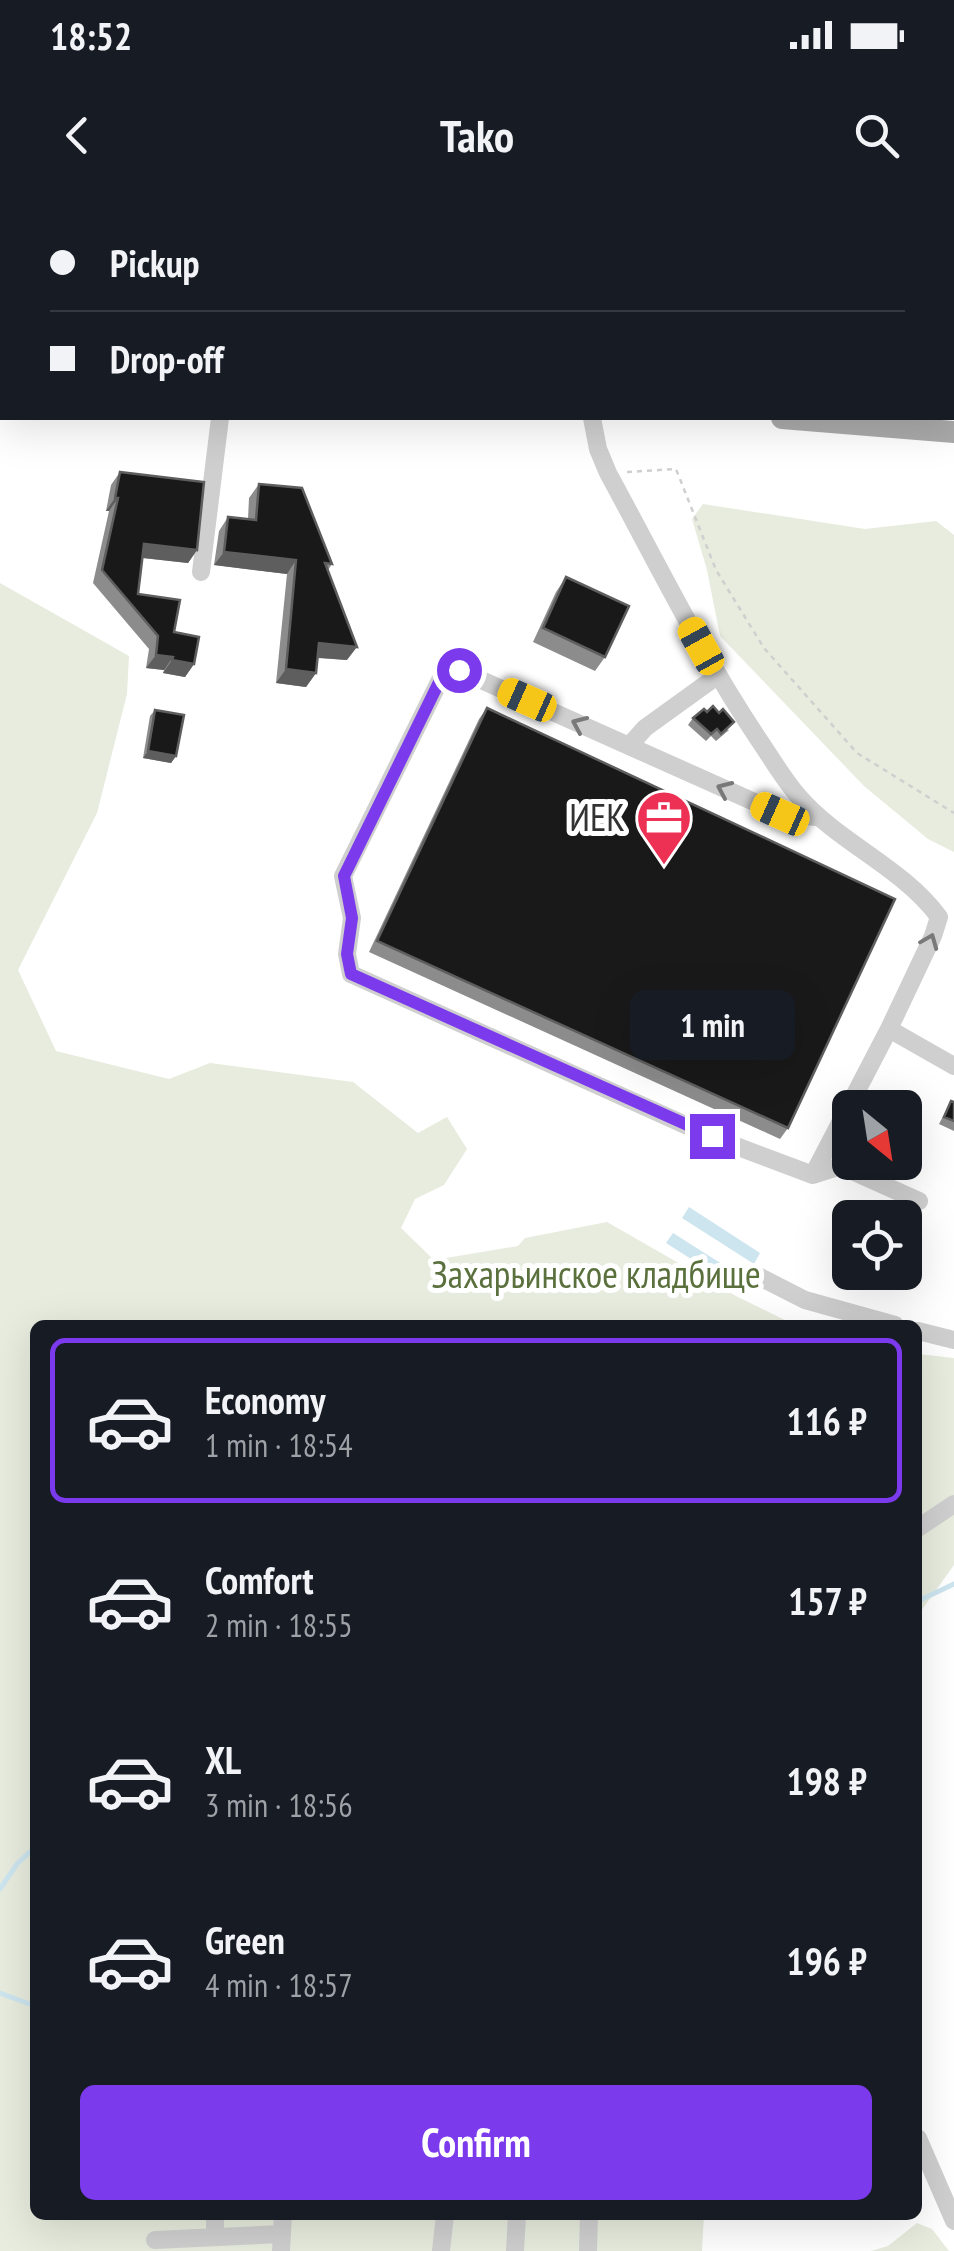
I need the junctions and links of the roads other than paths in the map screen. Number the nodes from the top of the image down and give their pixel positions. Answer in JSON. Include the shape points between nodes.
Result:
{"nodes":[{"id":1,"x":220,"y":420,"type":"edge"},
{"id":2,"x":592,"y":420,"type":"edge"},
{"id":3,"x":807,"y":420,"type":"edge"},
{"id":4,"x":954,"y":432,"type":"edge"},
{"id":5,"x":201,"y":572,"type":"dead end"},
{"id":6,"x":717,"y":676,"type":"junction"},
{"id":7,"x":629,"y":746,"type":"junction"},
{"id":8,"x":816,"y":816,"type":"junction"},
{"id":9,"x":888,"y":1029,"type":"junction"},
{"id":10,"x":954,"y":1066,"type":"edge"},
{"id":11,"x":813,"y":1175,"type":"junction"},
{"id":12,"x":916,"y":1200,"type":"edge"},
{"id":13,"x":758,"y":1276,"type":"dead end"},
{"id":14,"x":877,"y":1320,"type":"edge"},
{"id":15,"x":922,"y":1332,"type":"edge"},
{"id":16,"x":954,"y":1340,"type":"edge"},
{"id":17,"x":954,"y":1504,"type":"edge"},
{"id":18,"x":922,"y":1525,"type":"edge"},
{"id":19,"x":922,"y":2147,"type":"edge"},
{"id":20,"x":215,"y":2220,"type":"edge"},
{"id":21,"x":445,"y":2220,"type":"edge"},
{"id":22,"x":516,"y":2220,"type":"edge"},
{"id":23,"x":588,"y":2220,"type":"edge"},
{"id":24,"x":954,"y":2220,"type":"edge"},
{"id":25,"x":282,"y":2233,"type":"edge"},
{"id":26,"x":216,"y":2237,"type":"junction"},
{"id":27,"x":155,"y":2240,"type":"dead end"},
{"id":28,"x":442,"y":2251,"type":"edge"},
{"id":29,"x":515,"y":2251,"type":"edge"},
{"id":30,"x":588,"y":2251,"type":"edge"}],
"edges":[{"from":1,"to":5,"type":"street"},
{"from":2,"to":6,"type":"street","via":[[608,473]]},
{"from":3,"to":4,"type":"main road"},
{"from":6,"to":7,"type":"street"},
{"from":6,"to":8,"type":"street"},
{"from":8,"to":7,"type":"street","one_way":true,"via":[[780,814]]},
{"from":7,"to":11,"type":"street","one_way":true,"via":[[446,668],[344,876],[351,974]]},
{"from":9,"to":8,"type":"street","one_way":true,"via":[[939,917]]},
{"from":9,"to":10,"type":"street"},
{"from":9,"to":11,"type":"street"},
{"from":11,"to":12,"type":"street","via":[[841,1166]]},
{"from":13,"to":14,"type":"street","via":[[805,1300]]},
{"from":15,"to":16,"type":"street"},
{"from":17,"to":18,"type":"street"},
{"from":19,"to":24,"type":"street"},
{"from":20,"to":26,"type":"street"},
{"from":21,"to":28,"type":"street"},
{"from":22,"to":29,"type":"street"},
{"from":23,"to":30,"type":"street"},
{"from":25,"to":26,"type":"street"},
{"from":26,"to":27,"type":"street"}]}
